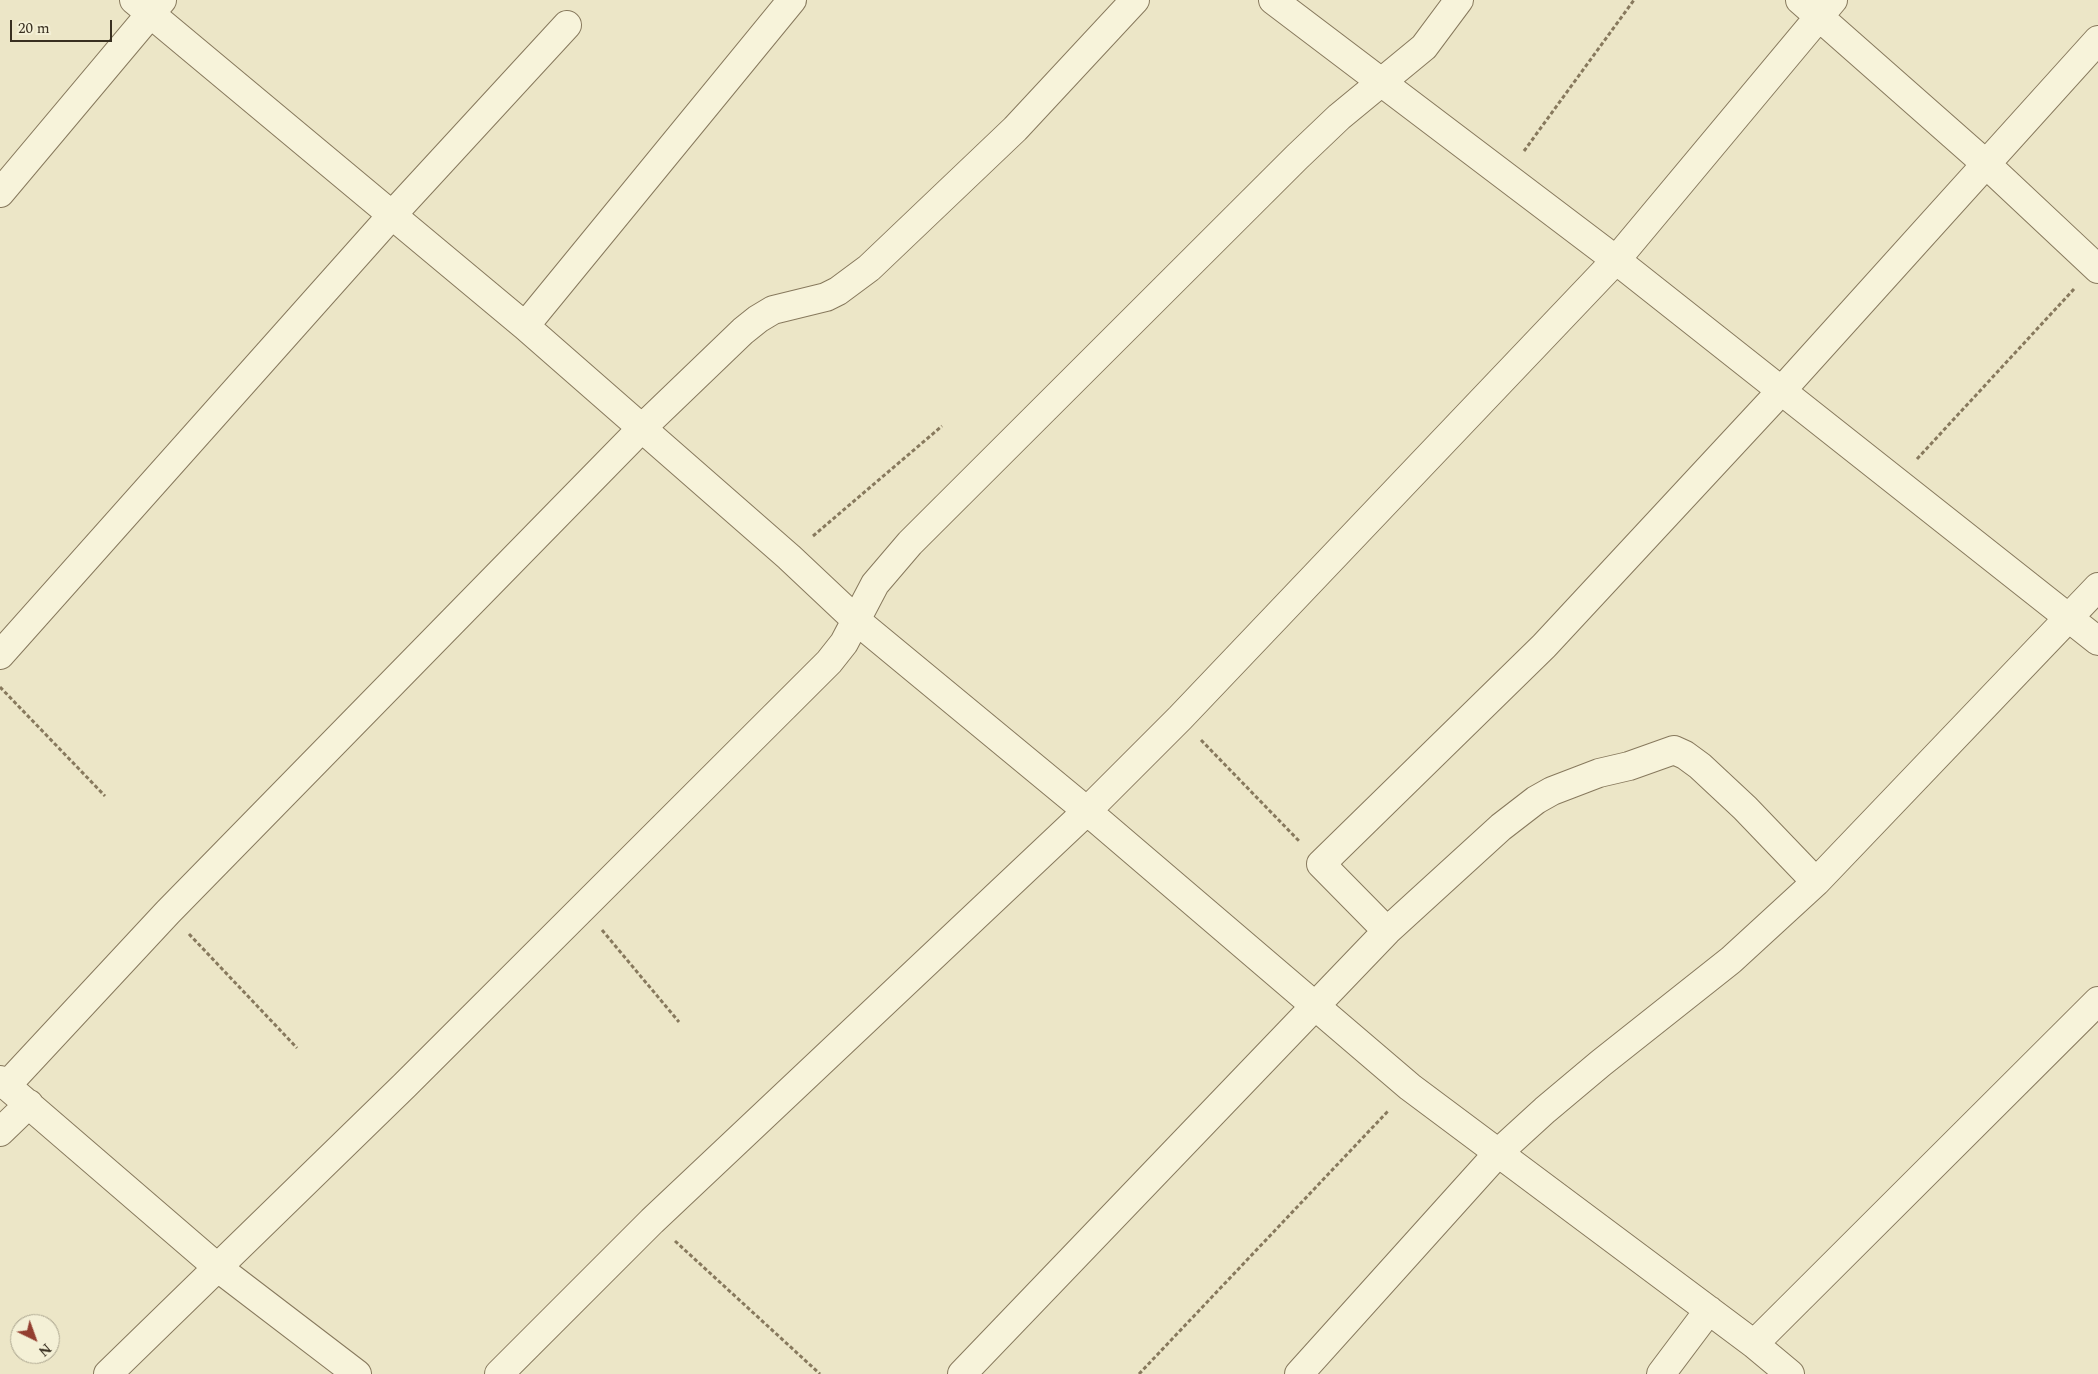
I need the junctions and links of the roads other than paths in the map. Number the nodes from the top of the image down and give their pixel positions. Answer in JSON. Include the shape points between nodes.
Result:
{"nodes":[{"id":1,"x":792,"y":0,"type":"edge"},
{"id":2,"x":1135,"y":0,"type":"edge"},
{"id":3,"x":1272,"y":0,"type":"edge"},
{"id":4,"x":1458,"y":0,"type":"edge"},
{"id":5,"x":149,"y":4,"type":"edge"},
{"id":6,"x":1817,"y":5,"type":"edge"},
{"id":7,"x":567,"y":25,"type":"dead end"},
{"id":8,"x":2098,"y":40,"type":"edge"},
{"id":9,"x":1382,"y":83,"type":"junction"},
{"id":10,"x":1986,"y":164,"type":"junction"},
{"id":11,"x":0,"y":193,"type":"edge"},
{"id":12,"x":392,"y":215,"type":"junction"},
{"id":13,"x":1616,"y":260,"type":"junction"},
{"id":14,"x":2097,"y":268,"type":"edge"},
{"id":15,"x":525,"y":326,"type":"junction"},
{"id":16,"x":1782,"y":390,"type":"junction"},
{"id":17,"x":642,"y":428,"type":"junction"},
{"id":18,"x":2098,"y":587,"type":"edge"},
{"id":19,"x":2068,"y":618,"type":"junction"},
{"id":20,"x":857,"y":621,"type":"junction"},
{"id":21,"x":2098,"y":641,"type":"edge"},
{"id":22,"x":0,"y":655,"type":"edge"},
{"id":23,"x":1087,"y":811,"type":"junction"},
{"id":24,"x":1816,"y":882,"type":"junction"},
{"id":25,"x":1387,"y":931,"type":"junction"},
{"id":26,"x":2098,"y":1001,"type":"edge"},
{"id":27,"x":1315,"y":1006,"type":"junction"},
{"id":28,"x":3,"y":1083,"type":"edge"},
{"id":29,"x":29,"y":1104,"type":"junction"},
{"id":30,"x":0,"y":1132,"type":"edge"},
{"id":31,"x":1499,"y":1152,"type":"junction"},
{"id":32,"x":217,"y":1267,"type":"junction"},
{"id":33,"x":1710,"y":1310,"type":"junction"},
{"id":34,"x":1754,"y":1344,"type":"junction"},
{"id":35,"x":108,"y":1374,"type":"edge"},
{"id":36,"x":357,"y":1374,"type":"edge"},
{"id":37,"x":499,"y":1374,"type":"edge"},
{"id":38,"x":962,"y":1374,"type":"edge"},
{"id":39,"x":1299,"y":1374,"type":"edge"},
{"id":40,"x":1661,"y":1374,"type":"edge"},
{"id":41,"x":1790,"y":1374,"type":"edge"}],
"edges":[{"from":1,"to":15,"type":"street"},
{"from":2,"to":17,"type":"street","via":[[1015,129],[869,268],[838,291],[773,310],[758,319]]},
{"from":3,"to":9,"type":"street"},
{"from":4,"to":9,"type":"street","via":[[1424,47]]},
{"from":5,"to":11,"type":"street"},
{"from":5,"to":12,"type":"street"},
{"from":6,"to":10,"type":"street"},
{"from":6,"to":13,"type":"street"},
{"from":7,"to":12,"type":"street"},
{"from":8,"to":10,"type":"street"},
{"from":9,"to":13,"type":"street"},
{"from":9,"to":20,"type":"street","via":[[1297,156],[910,543],[875,584]]},
{"from":10,"to":14,"type":"street"},
{"from":10,"to":16,"type":"street"},
{"from":12,"to":15,"type":"street"},
{"from":12,"to":22,"type":"street"},
{"from":13,"to":16,"type":"street"},
{"from":13,"to":23,"type":"street","via":[[1180,718]]},
{"from":15,"to":17,"type":"street"},
{"from":16,"to":19,"type":"street"},
{"from":16,"to":25,"type":"street","via":[[1544,646],[1321,864]]},
{"from":17,"to":20,"type":"street"},
{"from":17,"to":28,"type":"street"},
{"from":18,"to":19,"type":"street"},
{"from":19,"to":21,"type":"street"},
{"from":19,"to":24,"type":"street"},
{"from":20,"to":23,"type":"street"},
{"from":20,"to":32,"type":"street","via":[[829,662],[404,1086]]},
{"from":23,"to":27,"type":"street"},
{"from":23,"to":37,"type":"street","via":[[652,1221]]},
{"from":24,"to":25,"type":"street","via":[[1700,766],[1674,750],[1599,773],[1536,800],[1500,827]]},
{"from":24,"to":31,"type":"street","via":[[1731,960],[1601,1063]]},
{"from":25,"to":27,"type":"street"},
{"from":26,"to":34,"type":"street"},
{"from":27,"to":31,"type":"street","via":[[1410,1087]]},
{"from":27,"to":38,"type":"street"},
{"from":28,"to":29,"type":"street"},
{"from":29,"to":30,"type":"street"},
{"from":29,"to":32,"type":"street"},
{"from":31,"to":33,"type":"street"},
{"from":31,"to":39,"type":"street"},
{"from":32,"to":35,"type":"street"},
{"from":32,"to":36,"type":"street"},
{"from":33,"to":34,"type":"street"},
{"from":33,"to":40,"type":"street"},
{"from":34,"to":41,"type":"street"}]}
